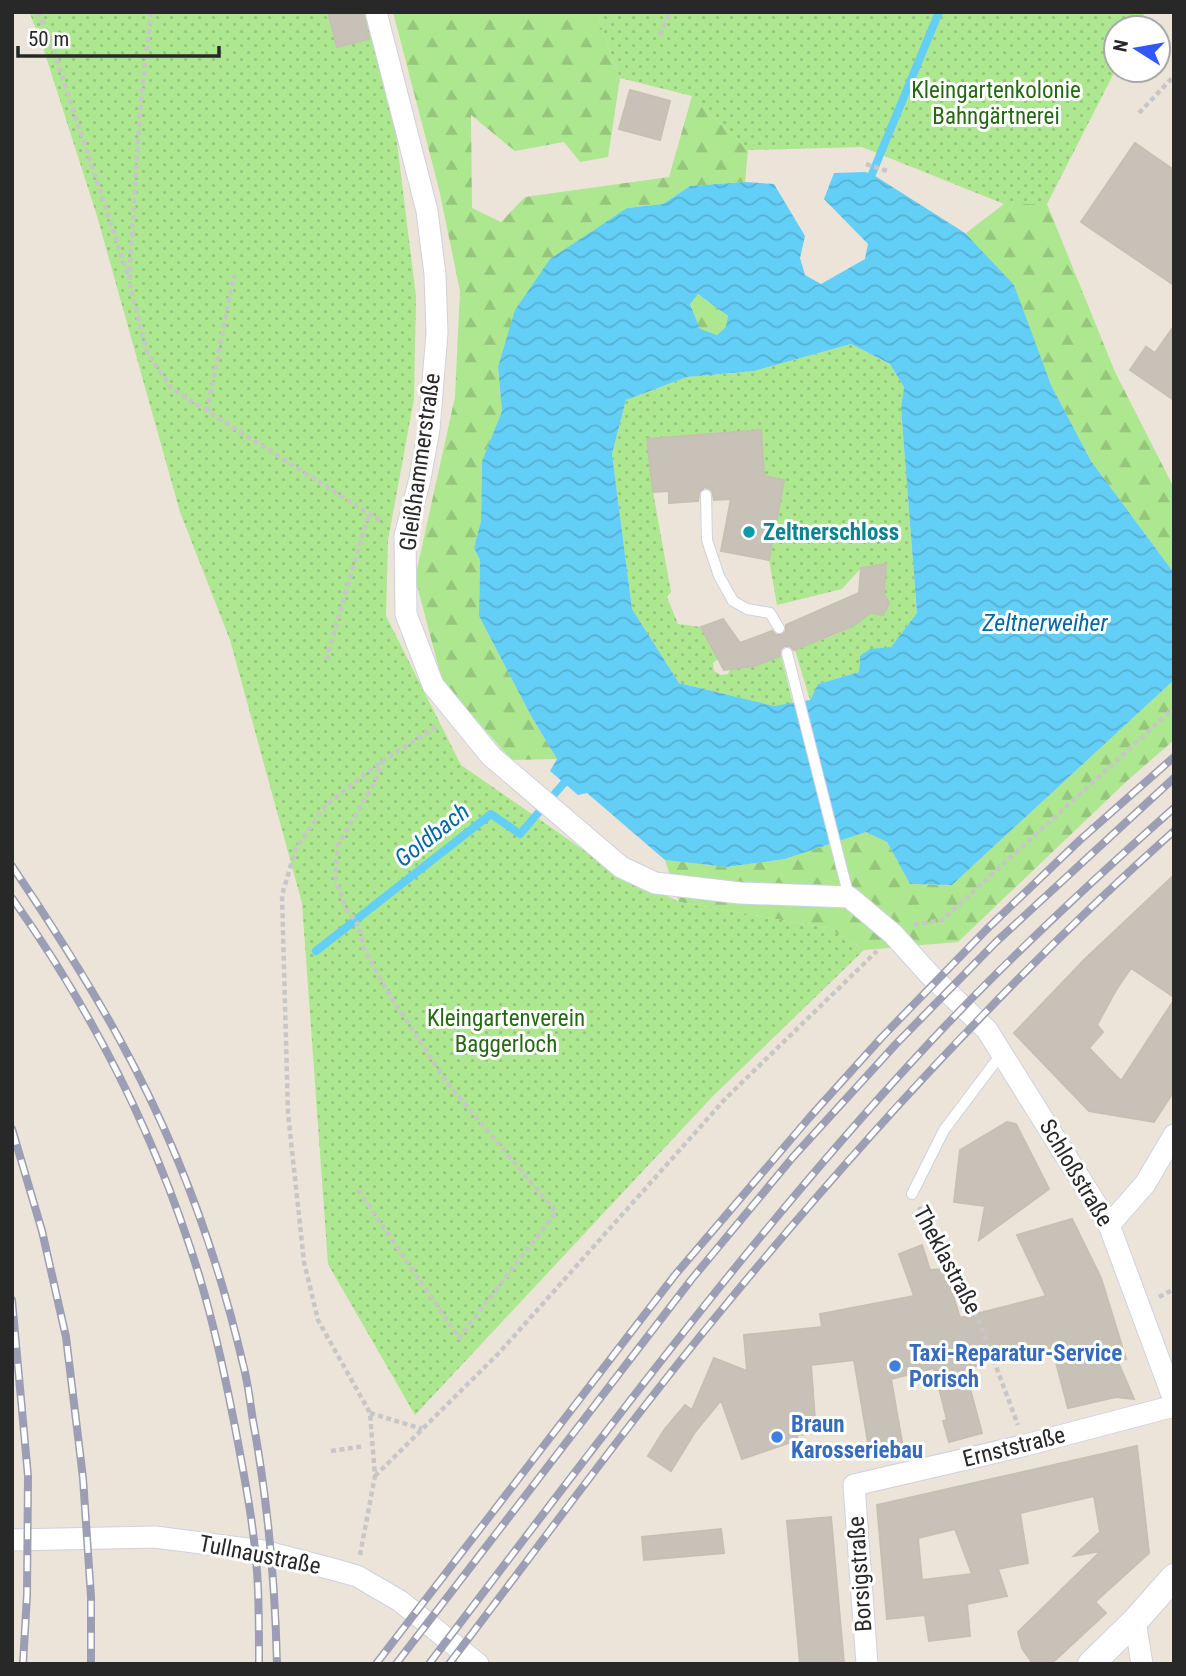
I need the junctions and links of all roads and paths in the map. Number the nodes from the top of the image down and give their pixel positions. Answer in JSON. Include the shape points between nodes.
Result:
{"nodes":[{"id":1,"x":38,"y":12,"type":"edge"},
{"id":2,"x":151,"y":12,"type":"edge"},
{"id":3,"x":376,"y":12,"type":"edge"},
{"id":4,"x":670,"y":12,"type":"edge"},
{"id":5,"x":660,"y":35,"type":"dead end"},
{"id":6,"x":1174,"y":76,"type":"edge"},
{"id":7,"x":1139,"y":113,"type":"dead end"},
{"id":8,"x":866,"y":164,"type":"dead end"},
{"id":9,"x":887,"y":171,"type":"dead end"},
{"id":10,"x":234,"y":275,"type":"dead end"},
{"id":11,"x":129,"y":281,"type":"junction"},
{"id":12,"x":207,"y":411,"type":"junction"},
{"id":13,"x":706,"y":495,"type":"dead end"},
{"id":14,"x":369,"y":513,"type":"junction"},
{"id":15,"x":405,"y":536,"type":"junction"},
{"id":16,"x":779,"y":628,"type":"dead end"},
{"id":17,"x":787,"y":653,"type":"dead end"},
{"id":18,"x":326,"y":660,"type":"dead end"},
{"id":19,"x":1174,"y":708,"type":"edge"},
{"id":20,"x":453,"y":711,"type":"junction"},
{"id":21,"x":382,"y":761,"type":"junction"},
{"id":22,"x":849,"y":897,"type":"junction"},
{"id":23,"x":893,"y":934,"type":"junction"},
{"id":24,"x":1002,"y":1053,"type":"junction"},
{"id":25,"x":1174,"y":1135,"type":"edge"},
{"id":26,"x":358,"y":1191,"type":"dead end"},
{"id":27,"x":912,"y":1194,"type":"joint"},
{"id":28,"x":1109,"y":1225,"type":"junction"},
{"id":29,"x":1174,"y":1400,"type":"edge"},
{"id":30,"x":1174,"y":1406,"type":"edge"},
{"id":31,"x":370,"y":1413,"type":"junction"},
{"id":32,"x":422,"y":1429,"type":"junction"},
{"id":33,"x":364,"y":1446,"type":"dead end"},
{"id":34,"x":1021,"y":1446,"type":"junction"},
{"id":35,"x":331,"y":1451,"type":"dead end"},
{"id":36,"x":375,"y":1476,"type":"junction"},
{"id":37,"x":854,"y":1485,"type":"joint"},
{"id":38,"x":12,"y":1540,"type":"edge"},
{"id":39,"x":357,"y":1576,"type":"junction"},
{"id":40,"x":1174,"y":1577,"type":"edge"},
{"id":41,"x":1135,"y":1621,"type":"junction"},
{"id":42,"x":478,"y":1664,"type":"edge"},
{"id":43,"x":867,"y":1664,"type":"edge"},
{"id":44,"x":1091,"y":1664,"type":"edge"},
{"id":45,"x":1142,"y":1664,"type":"edge"}],
"edges":[{"from":1,"to":11,"type":"path"},
{"from":2,"to":11,"type":"path"},
{"from":3,"to":15,"type":"street","name":"Gleißhammerstraße","via":[[427,211],[435,274],[437,333],[429,429]]},
{"from":4,"to":5,"type":"path"},
{"from":6,"to":7,"type":"path"},
{"from":8,"to":9,"type":"path"},
{"from":10,"to":12,"type":"path"},
{"from":11,"to":12,"type":"path","via":[[146,352],[171,388]]},
{"from":12,"to":14,"type":"path"},
{"from":13,"to":16,"type":"lane","via":[[707,540],[719,576],[733,601],[770,613]]},
{"from":14,"to":15,"type":"path"},
{"from":14,"to":18,"type":"path"},
{"from":15,"to":20,"type":"street","name":"Gleißhammerstraße","via":[[406,614],[433,685]]},
{"from":17,"to":22,"type":"lane"},
{"from":19,"to":23,"type":"path","via":[[942,920],[900,928]]},
{"from":20,"to":21,"type":"path","via":[[434,729]]},
{"from":20,"to":22,"type":"street","name":"Gleißhammerstraße","via":[[491,756],[621,867],[655,883]]},
{"from":21,"to":26,"type":"path","via":[[338,845],[335,877],[346,909],[359,926],[363,947],[383,982],[448,1084],[556,1212],[459,1338]]},
{"from":21,"to":31,"type":"path","via":[[325,806],[296,848],[282,895],[288,1112],[304,1262],[318,1320]]},
{"from":22,"to":23,"type":"street"},
{"from":23,"to":24,"type":"street","name":"Schloßstraße","via":[[987,1030]]},
{"from":23,"to":32,"type":"path","via":[[726,1098],[498,1353]]},
{"from":24,"to":27,"type":"lane","name":"Theklastraße","via":[[944,1130]]},
{"from":24,"to":28,"type":"street","name":"Schloßstraße"},
{"from":25,"to":28,"type":"street","via":[[1144,1184]]},
{"from":27,"to":34,"type":"path","name":"Theklastraße","via":[[977,1316],[1017,1420]]},
{"from":28,"to":29,"type":"street","name":"Schloßstraße"},
{"from":30,"to":34,"type":"street","name":"Ernststraße"},
{"from":31,"to":32,"type":"path"},
{"from":31,"to":36,"type":"path"},
{"from":32,"to":36,"type":"path"},
{"from":33,"to":35,"type":"path"},
{"from":34,"to":37,"type":"street","name":"Ernststraße"},
{"from":36,"to":39,"type":"path"},
{"from":37,"to":43,"type":"street","name":"Borsigstraße"},
{"from":38,"to":39,"type":"street","name":"Tullnaustraße","via":[[130,1536],[196,1542],[263,1551]]},
{"from":39,"to":42,"type":"street","name":"Tullnaustraße","via":[[400,1601]]},
{"from":40,"to":41,"type":"street"},
{"from":41,"to":44,"type":"street"},
{"from":41,"to":45,"type":"street"}]}
